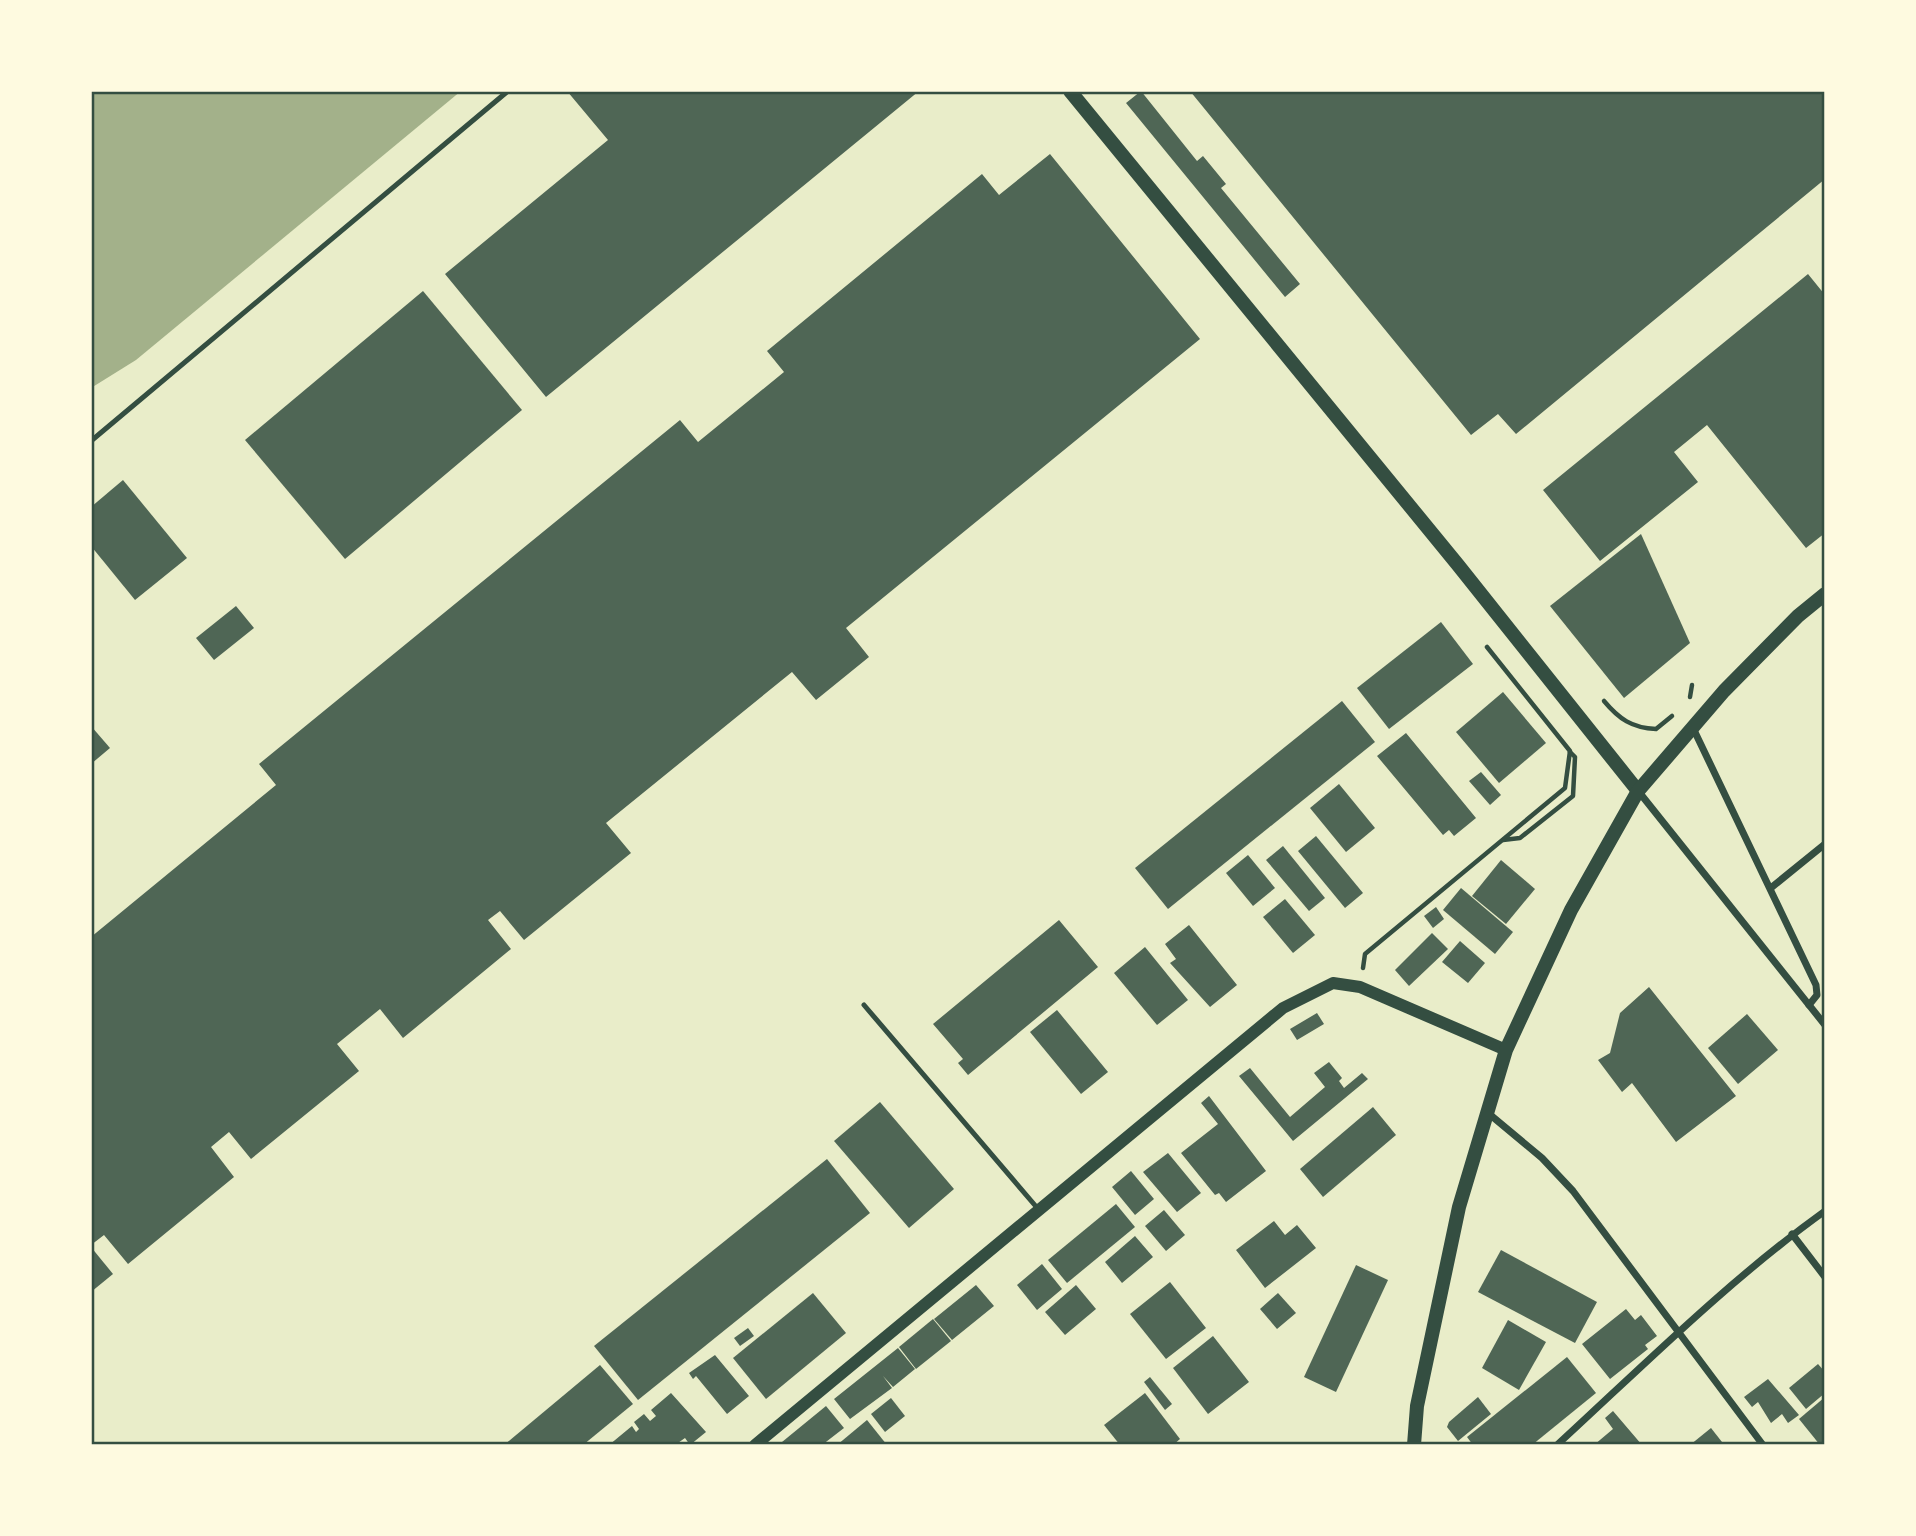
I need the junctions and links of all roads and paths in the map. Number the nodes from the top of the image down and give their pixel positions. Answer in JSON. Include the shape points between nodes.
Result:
{"nodes":[{"id":1,"x":508,"y":91,"type":"edge"},
{"id":2,"x":1070,"y":91,"type":"edge"},
{"id":3,"x":91,"y":440,"type":"edge"},
{"id":4,"x":1825,"y":594,"type":"edge"},
{"id":5,"x":1487,"y":647,"type":"dead end"},
{"id":6,"x":1692,"y":685,"type":"dead end"},
{"id":7,"x":1604,"y":701,"type":"dead end"},
{"id":8,"x":1684,"y":705,"type":"dead end"},
{"id":9,"x":1675,"y":713,"type":"dead end"},
{"id":10,"x":1693,"y":728,"type":"junction"},
{"id":11,"x":1570,"y":751,"type":"junction"},
{"id":12,"x":1638,"y":791,"type":"junction"},
{"id":13,"x":1500,"y":841,"type":"junction"},
{"id":14,"x":1825,"y":844,"type":"edge"},
{"id":15,"x":1772,"y":887,"type":"junction"},
{"id":16,"x":1360,"y":987,"type":"junction"},
{"id":17,"x":864,"y":1005,"type":"dead end"},
{"id":18,"x":1809,"y":1005,"type":"junction"},
{"id":19,"x":1825,"y":1025,"type":"edge"},
{"id":20,"x":1506,"y":1050,"type":"junction"},
{"id":21,"x":1487,"y":1113,"type":"junction"},
{"id":22,"x":1039,"y":1210,"type":"junction"},
{"id":23,"x":1825,"y":1211,"type":"edge"},
{"id":24,"x":1793,"y":1234,"type":"junction"},
{"id":25,"x":1825,"y":1277,"type":"edge"},
{"id":26,"x":1679,"y":1331,"type":"junction"},
{"id":27,"x":755,"y":1445,"type":"edge"},
{"id":28,"x":1414,"y":1445,"type":"edge"},
{"id":29,"x":1557,"y":1445,"type":"edge"},
{"id":30,"x":1763,"y":1445,"type":"edge"}],
"edges":[{"from":1,"to":3,"type":"lane"},
{"from":2,"to":12,"type":"main road"},
{"from":4,"to":10,"type":"main road","via":[[1788,625]]},
{"from":5,"to":11,"type":"path"},
{"from":6,"to":8,"type":"path"},
{"from":7,"to":9,"type":"path","via":[[1619,720],[1654,731]]},
{"from":10,"to":12,"type":"main road"},
{"from":10,"to":15,"type":"street"},
{"from":11,"to":13,"type":"path","via":[[1564,788]]},
{"from":11,"to":13,"type":"path","via":[[1575,757],[1573,796],[1520,838]]},
{"from":12,"to":18,"type":"street"},
{"from":12,"to":20,"type":"main road","via":[[1571,910]]},
{"from":13,"to":16,"type":"path","via":[[1365,954]]},
{"from":14,"to":15,"type":"street"},
{"from":15,"to":18,"type":"street","via":[[1816,985],[1817,995]]},
{"from":16,"to":20,"type":"street"},
{"from":16,"to":22,"type":"street","via":[[1333,983],[1283,1008]]},
{"from":17,"to":22,"type":"lane"},
{"from":18,"to":19,"type":"street"},
{"from":20,"to":21,"type":"main road"},
{"from":21,"to":26,"type":"street","via":[[1542,1158],[1573,1191]]},
{"from":21,"to":28,"type":"main road","via":[[1458,1207],[1417,1406]]},
{"from":22,"to":27,"type":"street"},
{"from":23,"to":24,"type":"street"},
{"from":24,"to":25,"type":"street"},
{"from":24,"to":26,"type":"street"},
{"from":26,"to":29,"type":"street"},
{"from":26,"to":30,"type":"street"}]}
